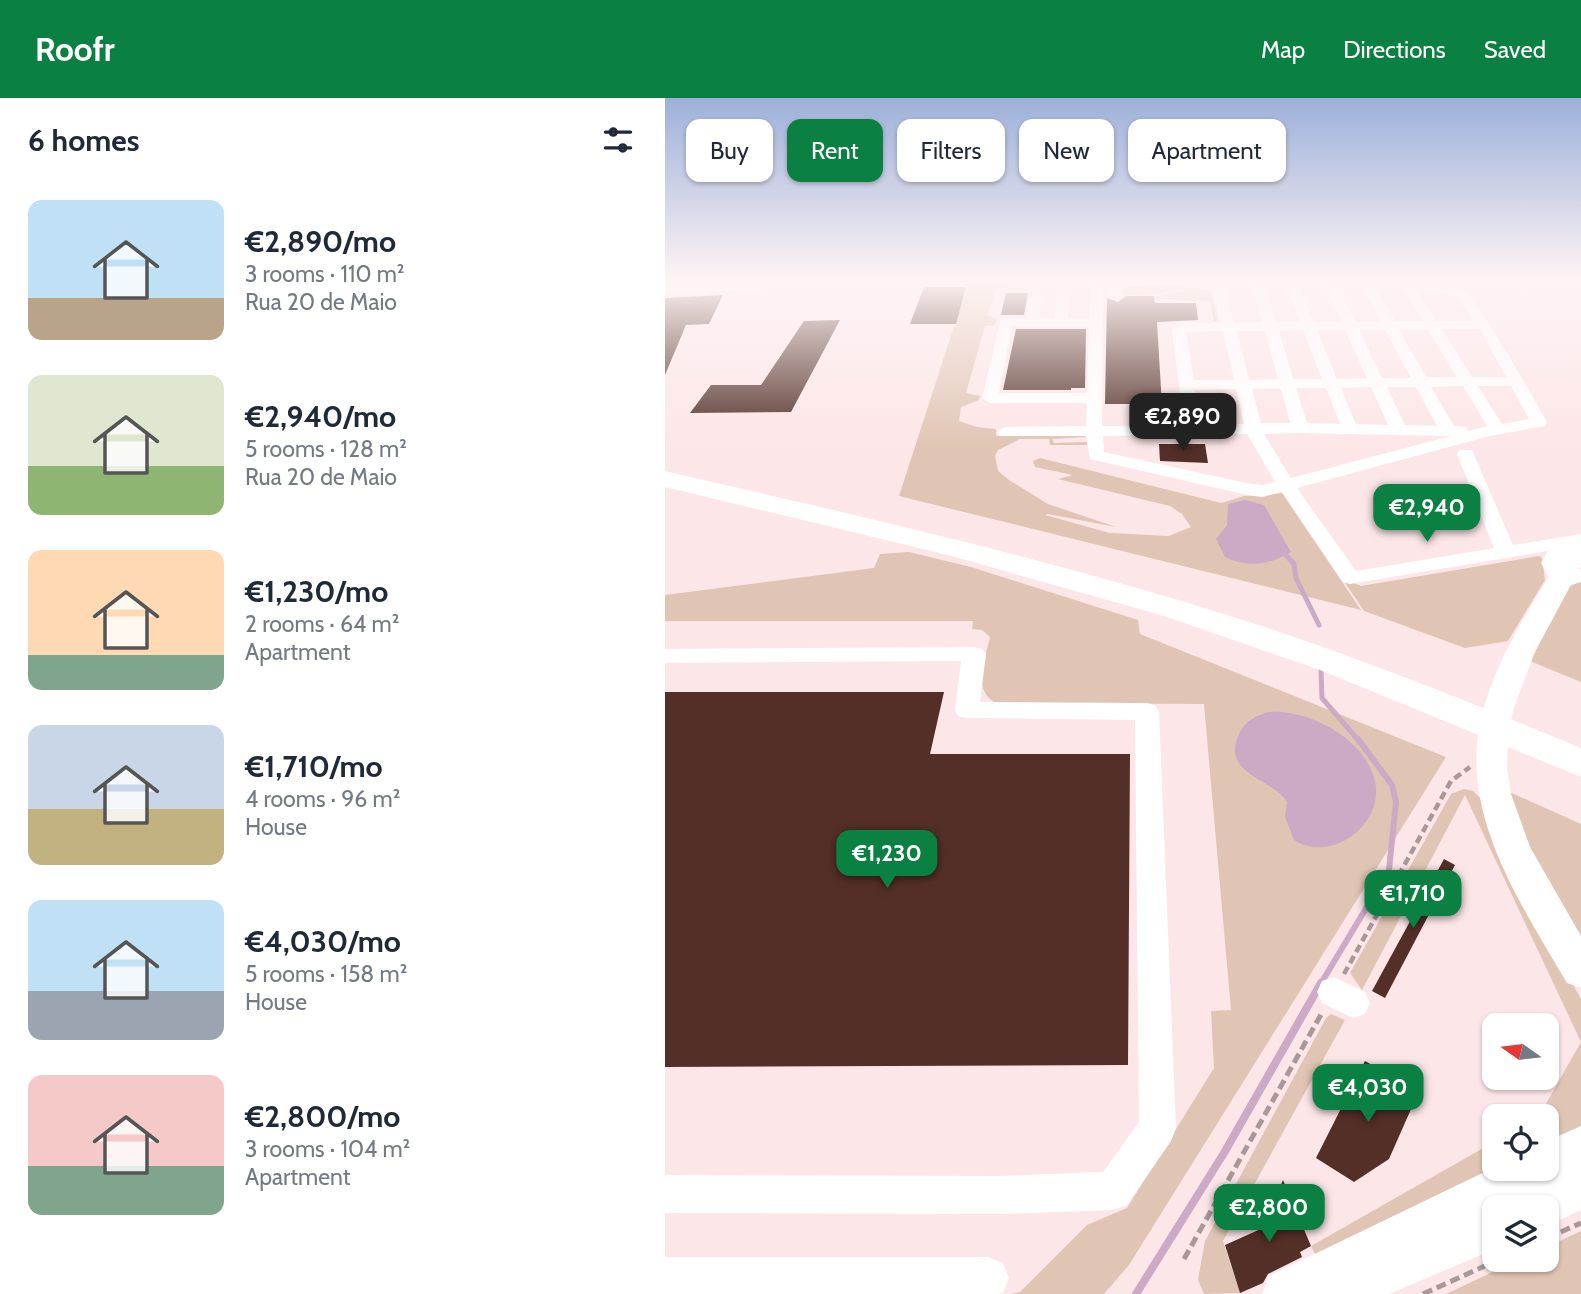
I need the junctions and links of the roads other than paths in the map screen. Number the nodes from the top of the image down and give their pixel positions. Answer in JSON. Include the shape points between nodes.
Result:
{"nodes":[{"id":1,"x":1003,"y":336,"type":"edge"},
{"id":2,"x":1096,"y":336,"type":"edge"},
{"id":3,"x":1179,"y":336,"type":"edge"},
{"id":4,"x":1231,"y":336,"type":"edge"},
{"id":5,"x":1274,"y":336,"type":"edge"},
{"id":6,"x":1313,"y":336,"type":"edge"},
{"id":7,"x":1356,"y":336,"type":"edge"},
{"id":8,"x":1396,"y":336,"type":"edge"},
{"id":9,"x":1438,"y":336,"type":"edge"},
{"id":10,"x":1491,"y":336,"type":"edge"},
{"id":11,"x":1518,"y":381,"type":"junction"},
{"id":12,"x":1422,"y":382,"type":"junction"},
{"id":13,"x":1468,"y":382,"type":"junction"},
{"id":14,"x":1332,"y":383,"type":"junction"},
{"id":15,"x":1378,"y":383,"type":"junction"},
{"id":16,"x":1243,"y":384,"type":"junction"},
{"id":17,"x":1287,"y":384,"type":"junction"},
{"id":18,"x":1186,"y":385,"type":"junction"},
{"id":19,"x":1095,"y":398,"type":"junction"},
{"id":20,"x":1300,"y":428,"type":"junction"},
{"id":21,"x":1193,"y":429,"type":"junction"},
{"id":22,"x":1254,"y":429,"type":"junction"},
{"id":23,"x":1350,"y":429,"type":"junction"},
{"id":24,"x":1094,"y":430,"type":"junction"},
{"id":25,"x":1399,"y":430,"type":"junction"},
{"id":26,"x":1448,"y":430,"type":"junction"},
{"id":27,"x":1493,"y":430,"type":"junction"},
{"id":28,"x":1005,"y":432,"type":"dead end"},
{"id":29,"x":1466,"y":454,"type":"dead end"},
{"id":30,"x":665,"y":463,"type":"edge"},
{"id":31,"x":665,"y":479,"type":"edge"},
{"id":32,"x":1291,"y":492,"type":"junction"},
{"id":33,"x":1580,"y":544,"type":"edge"},
{"id":34,"x":1506,"y":552,"type":"junction"},
{"id":35,"x":1571,"y":578,"type":"edge"},
{"id":36,"x":665,"y":656,"type":"edge"},
{"id":37,"x":1475,"y":707,"type":"junction"},
{"id":38,"x":1512,"y":722,"type":"junction"},
{"id":39,"x":1581,"y":737,"type":"edge"},
{"id":40,"x":1581,"y":763,"type":"edge"},
{"id":41,"x":1581,"y":971,"type":"edge"},
{"id":42,"x":1581,"y":1149,"type":"edge"},
{"id":43,"x":1559,"y":1159,"type":"edge"},
{"id":44,"x":1516,"y":1181,"type":"edge"},
{"id":45,"x":1581,"y":1186,"type":"edge"},
{"id":46,"x":665,"y":1194,"type":"edge"},
{"id":47,"x":1559,"y":1196,"type":"edge"},
{"id":48,"x":1482,"y":1229,"type":"edge"},
{"id":49,"x":665,"y":1278,"type":"edge"},
{"id":50,"x":988,"y":1278,"type":"dead end"},
{"id":51,"x":1287,"y":1294,"type":"edge"},
{"id":52,"x":1329,"y":1294,"type":"edge"}],
"edges":[{"from":1,"to":19,"type":"street","via":[[990,398]]},
{"from":2,"to":19,"type":"street"},
{"from":3,"to":18,"type":"street"},
{"from":4,"to":16,"type":"street"},
{"from":5,"to":17,"type":"street"},
{"from":6,"to":14,"type":"street"},
{"from":7,"to":15,"type":"street"},
{"from":8,"to":12,"type":"street"},
{"from":9,"to":13,"type":"street"},
{"from":10,"to":11,"type":"street"},
{"from":11,"to":13,"type":"street"},
{"from":11,"to":27,"type":"street","via":[[1539,422]]},
{"from":12,"to":13,"type":"street"},
{"from":12,"to":15,"type":"street"},
{"from":12,"to":26,"type":"street"},
{"from":13,"to":27,"type":"street"},
{"from":14,"to":15,"type":"street"},
{"from":14,"to":17,"type":"street"},
{"from":14,"to":23,"type":"street"},
{"from":15,"to":25,"type":"street"},
{"from":16,"to":17,"type":"street"},
{"from":16,"to":18,"type":"street"},
{"from":16,"to":22,"type":"street"},
{"from":17,"to":20,"type":"street"},
{"from":18,"to":21,"type":"street"},
{"from":19,"to":24,"type":"street"},
{"from":20,"to":22,"type":"street"},
{"from":20,"to":23,"type":"street"},
{"from":21,"to":22,"type":"street"},
{"from":21,"to":24,"type":"street"},
{"from":22,"to":32,"type":"street"},
{"from":23,"to":25,"type":"street"},
{"from":24,"to":28,"type":"street"},
{"from":24,"to":32,"type":"street","via":[[1096,455],[1247,489]]},
{"from":25,"to":26,"type":"street"},
{"from":26,"to":27,"type":"street"},
{"from":27,"to":32,"type":"street"},
{"from":29,"to":34,"type":"street"},
{"from":30,"to":37,"type":"highway","via":[[1023,545],[1283,622]]},
{"from":31,"to":37,"type":"highway","via":[[928,539],[1068,578]]},
{"from":32,"to":34,"type":"street","via":[[1350,578]]},
{"from":33,"to":34,"type":"street"},
{"from":33,"to":35,"type":"main road"},
{"from":35,"to":41,"type":"main road","via":[[1508,681],[1494,729],[1490,768],[1509,835]]},
{"from":36,"to":46,"type":"street","via":[[974,654],[967,710],[1147,712],[1158,1128],[1113,1191]]},
{"from":37,"to":38,"type":"highway"},
{"from":38,"to":39,"type":"highway"},
{"from":38,"to":40,"type":"highway"},
{"from":42,"to":43,"type":"main road"},
{"from":44,"to":51,"type":"main road"},
{"from":45,"to":47,"type":"main road"},
{"from":48,"to":52,"type":"main road"},
{"from":49,"to":50,"type":"street"}]}
